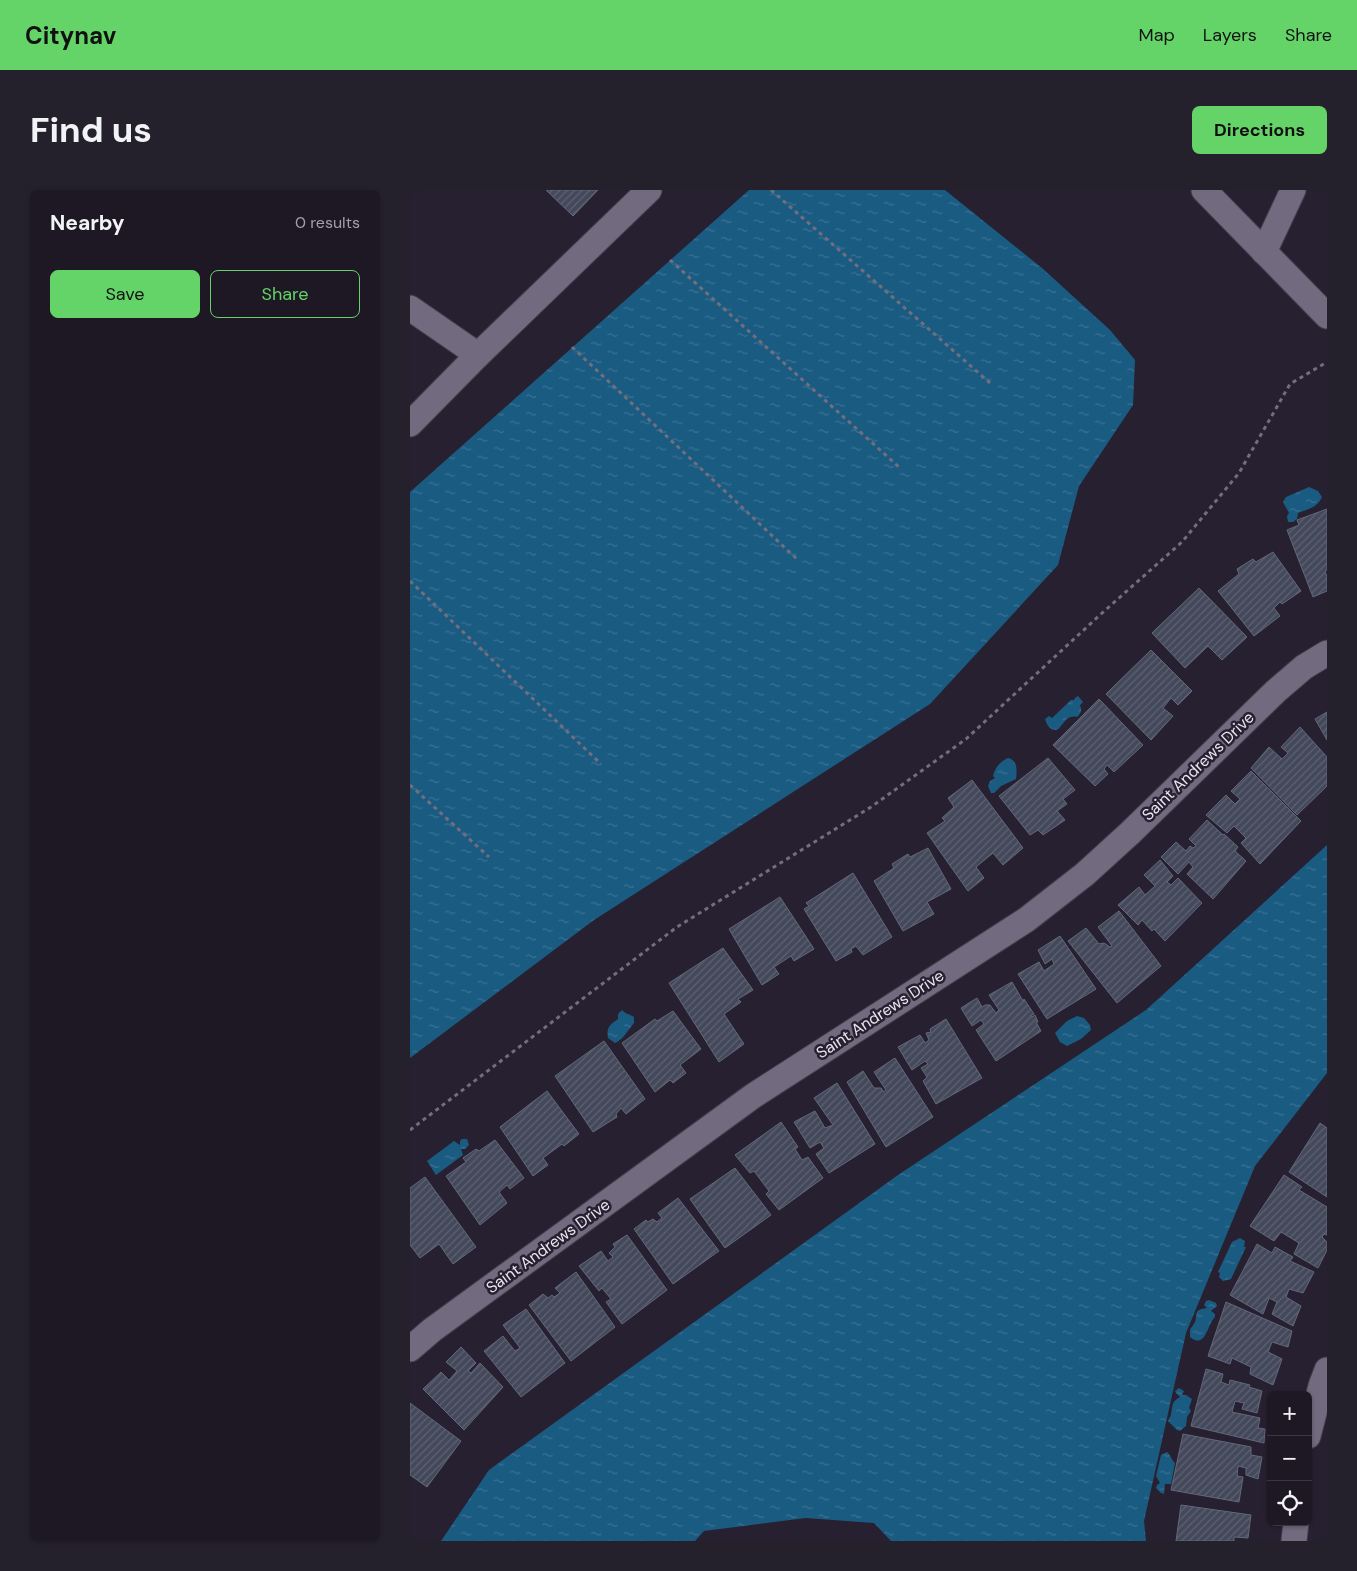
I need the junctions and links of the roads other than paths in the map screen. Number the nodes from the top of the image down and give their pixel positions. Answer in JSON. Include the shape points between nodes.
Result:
{"nodes":[{"id":1,"x":649,"y":190,"type":"edge"},
{"id":2,"x":1204,"y":190,"type":"edge"},
{"id":3,"x":1293,"y":190,"type":"edge"},
{"id":4,"x":1264,"y":252,"type":"junction"},
{"id":5,"x":410,"y":308,"type":"edge"},
{"id":6,"x":1327,"y":316,"type":"edge"},
{"id":7,"x":478,"y":354,"type":"junction"},
{"id":8,"x":410,"y":424,"type":"edge"},
{"id":9,"x":1327,"y":653,"type":"edge"},
{"id":10,"x":410,"y":1349,"type":"edge"},
{"id":11,"x":1327,"y":1370,"type":"edge"},
{"id":12,"x":1312,"y":1421,"type":"edge"},
{"id":13,"x":1296,"y":1526,"type":"edge"},
{"id":14,"x":1294,"y":1541,"type":"edge"}],
"edges":[{"from":1,"to":7,"type":"street"},
{"from":2,"to":4,"type":"street"},
{"from":3,"to":4,"type":"street"},
{"from":4,"to":6,"type":"street"},
{"from":5,"to":7,"type":"street"},
{"from":7,"to":8,"type":"street"},
{"from":9,"to":10,"type":"street","name":"Saint Andrews Drive","via":[[1304,667],[1276,691],[1130,833],[1085,874],[1026,920],[753,1096]]},
{"from":11,"to":12,"type":"street"},
{"from":13,"to":14,"type":"street"}]}
